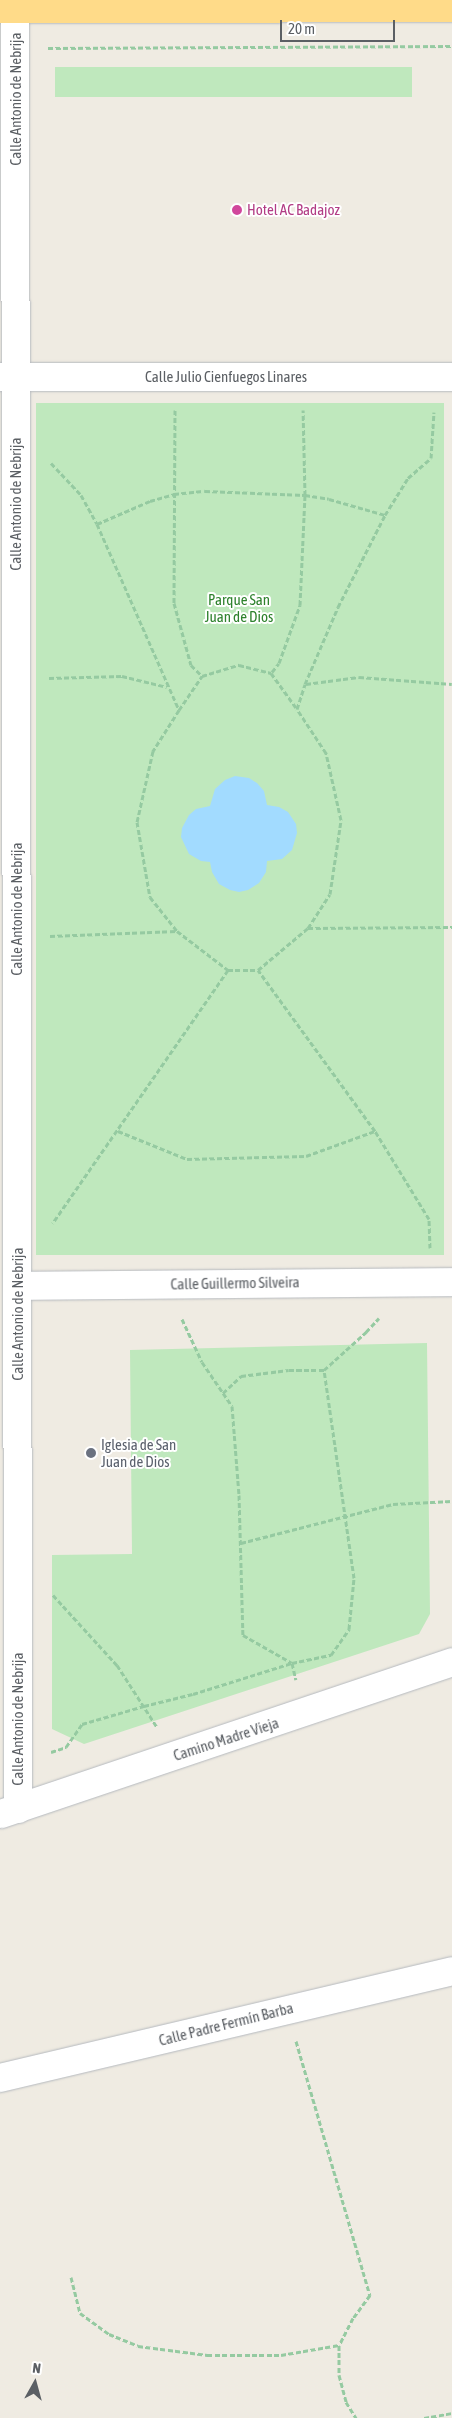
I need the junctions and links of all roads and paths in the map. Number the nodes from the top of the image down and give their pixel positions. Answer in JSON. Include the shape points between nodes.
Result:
{"nodes":[{"id":1,"x":452,"y":8,"type":"edge"},
{"id":2,"x":8,"y":9,"type":"edge"},
{"id":3,"x":452,"y":46,"type":"edge"},
{"id":4,"x":16,"y":48,"type":"junction"},
{"id":5,"x":8,"y":377,"type":"edge"},
{"id":6,"x":176,"y":377,"type":"junction"},
{"id":7,"x":302,"y":377,"type":"junction"},
{"id":8,"x":452,"y":377,"type":"edge"},
{"id":9,"x":442,"y":413,"type":"dead end"},
{"id":10,"x":47,"y":458,"type":"dead end"},
{"id":11,"x":174,"y":494,"type":"junction"},
{"id":12,"x":305,"y":495,"type":"junction"},
{"id":13,"x":385,"y":515,"type":"junction"},
{"id":14,"x":98,"y":524,"type":"junction"},
{"id":15,"x":272,"y":672,"type":"junction"},
{"id":16,"x":202,"y":676,"type":"junction"},
{"id":17,"x":16,"y":680,"type":"junction"},
{"id":18,"x":305,"y":684,"type":"junction"},
{"id":19,"x":452,"y":684,"type":"edge"},
{"id":20,"x":168,"y":688,"type":"junction"},
{"id":21,"x":297,"y":708,"type":"junction"},
{"id":22,"x":179,"y":710,"type":"junction"},
{"id":23,"x":452,"y":927,"type":"edge"},
{"id":24,"x":308,"y":928,"type":"junction"},
{"id":25,"x":177,"y":931,"type":"junction"},
{"id":26,"x":17,"y":937,"type":"junction"},
{"id":27,"x":228,"y":970,"type":"junction"},
{"id":28,"x":258,"y":970,"type":"junction"},
{"id":29,"x":8,"y":986,"type":"edge"},
{"id":30,"x":118,"y":1131,"type":"junction"},
{"id":31,"x":375,"y":1131,"type":"junction"},
{"id":32,"x":53,"y":1229,"type":"dead end"},
{"id":33,"x":409,"y":1282,"type":"junction"},
{"id":34,"x":452,"y":1282,"type":"edge"},
{"id":35,"x":166,"y":1284,"type":"junction"},
{"id":36,"x":18,"y":1286,"type":"junction"},
{"id":37,"x":324,"y":1370,"type":"junction"},
{"id":38,"x":223,"y":1393,"type":"junction"},
{"id":39,"x":452,"y":1501,"type":"edge"},
{"id":40,"x":344,"y":1516,"type":"junction"},
{"id":41,"x":241,"y":1543,"type":"junction"},
{"id":42,"x":9,"y":1585,"type":"edge"},
{"id":43,"x":452,"y":1662,"type":"edge"},
{"id":44,"x":292,"y":1663,"type":"junction"},
{"id":45,"x":144,"y":1706,"type":"junction"},
{"id":46,"x":305,"y":1713,"type":"junction"},
{"id":47,"x":66,"y":1747,"type":"dead end"},
{"id":48,"x":173,"y":1757,"type":"junction"},
{"id":49,"x":9,"y":1812,"type":"edge"},
{"id":50,"x":452,"y":1971,"type":"edge"},
{"id":51,"x":286,"y":2010,"type":"junction"},
{"id":52,"x":0,"y":2078,"type":"edge"},
{"id":53,"x":71,"y":2277,"type":"dead end"},
{"id":54,"x":339,"y":2345,"type":"junction"},
{"id":55,"x":452,"y":2413,"type":"edge"},
{"id":56,"x":356,"y":2418,"type":"edge"},
{"id":57,"x":424,"y":2418,"type":"edge"}],
"edges":[{"from":1,"to":2,"type":"highway"},
{"from":2,"to":4,"type":"street","name":"Calle Antonio de Nebrija"},
{"from":3,"to":4,"type":"path"},
{"from":4,"to":5,"type":"street","name":"Calle Antonio de Nebrija"},
{"from":5,"to":6,"type":"street","name":"Calle Julio Cienfuegos Linares"},
{"from":5,"to":17,"type":"street","name":"Calle Antonio de Nebrija"},
{"from":6,"to":7,"type":"street","name":"Calle Julio Cienfuegos Linares"},
{"from":6,"to":11,"type":"path"},
{"from":7,"to":8,"type":"street","name":"Calle Julio Cienfuegos Linares"},
{"from":7,"to":12,"type":"path"},
{"from":9,"to":13,"type":"path","via":[[433,412],[431,458],[408,478]]},
{"from":10,"to":14,"type":"path","via":[[81,495]]},
{"from":11,"to":12,"type":"path","via":[[205,491]]},
{"from":11,"to":14,"type":"path"},
{"from":11,"to":16,"type":"path","via":[[174,603],[191,665]]},
{"from":12,"to":13,"type":"path"},
{"from":12,"to":15,"type":"path","via":[[300,605],[279,663]]},
{"from":13,"to":18,"type":"path","via":[[338,607]]},
{"from":14,"to":20,"type":"path"},
{"from":15,"to":16,"type":"path","via":[[239,665]]},
{"from":15,"to":21,"type":"path"},
{"from":16,"to":22,"type":"path"},
{"from":17,"to":20,"type":"path","via":[[122,676]]},
{"from":17,"to":26,"type":"street","name":"Calle Antonio de Nebrija"},
{"from":18,"to":19,"type":"path","via":[[359,678]]},
{"from":18,"to":21,"type":"path"},
{"from":20,"to":22,"type":"path"},
{"from":21,"to":24,"type":"path","via":[[326,753],[341,820],[330,894]]},
{"from":22,"to":25,"type":"path","via":[[153,751],[137,822],[150,896]]},
{"from":23,"to":24,"type":"path"},
{"from":24,"to":28,"type":"path"},
{"from":25,"to":26,"type":"path"},
{"from":25,"to":27,"type":"path"},
{"from":26,"to":29,"type":"street","name":"Calle Antonio de Nebrija"},
{"from":27,"to":28,"type":"path"},
{"from":27,"to":30,"type":"path"},
{"from":28,"to":31,"type":"path"},
{"from":29,"to":36,"type":"street","name":"Calle Antonio de Nebrija"},
{"from":30,"to":31,"type":"path","via":[[187,1159],[306,1156]]},
{"from":30,"to":32,"type":"path","via":[[53,1221]]},
{"from":31,"to":33,"type":"path","via":[[429,1218],[431,1248],[407,1251]]},
{"from":33,"to":34,"type":"street","name":"Calle Guillermo Silveira"},
{"from":33,"to":35,"type":"street","name":"Calle Guillermo Silveira"},
{"from":33,"to":37,"type":"path","via":[[366,1332]]},
{"from":35,"to":36,"type":"street","name":"Calle Guillermo Silveira"},
{"from":35,"to":38,"type":"path","via":[[202,1362]]},
{"from":36,"to":42,"type":"street","name":"Calle Antonio de Nebrija"},
{"from":37,"to":38,"type":"path","via":[[242,1376]]},
{"from":37,"to":40,"type":"path"},
{"from":38,"to":41,"type":"path","via":[[232,1406]]},
{"from":39,"to":40,"type":"path","via":[[393,1504]]},
{"from":40,"to":41,"type":"path"},
{"from":40,"to":44,"type":"path","via":[[354,1578],[349,1629],[331,1655]]},
{"from":41,"to":44,"type":"path","via":[[243,1635]]},
{"from":42,"to":45,"type":"path","via":[[45,1587],[117,1665]]},
{"from":42,"to":49,"type":"street","name":"Calle Antonio de Nebrija"},
{"from":43,"to":46,"type":"street","name":"Camino Madre Vieja"},
{"from":44,"to":45,"type":"path"},
{"from":44,"to":46,"type":"path"},
{"from":45,"to":47,"type":"path","via":[[82,1724]]},
{"from":45,"to":48,"type":"path"},
{"from":46,"to":48,"type":"street","name":"Camino Madre Vieja"},
{"from":48,"to":49,"type":"street","name":"Camino Madre Vieja"},
{"from":50,"to":51,"type":"street","name":"Calle Padre Fermín Barba"},
{"from":51,"to":52,"type":"street","name":"Calle Padre Fermín Barba"},
{"from":51,"to":54,"type":"path","via":[[370,2296],[353,2318]]},
{"from":53,"to":54,"type":"path","via":[[80,2313],[109,2334],[138,2346],[216,2355],[281,2355]]},
{"from":54,"to":56,"type":"path","via":[[339,2375],[346,2402]]},
{"from":55,"to":57,"type":"path"}]}
